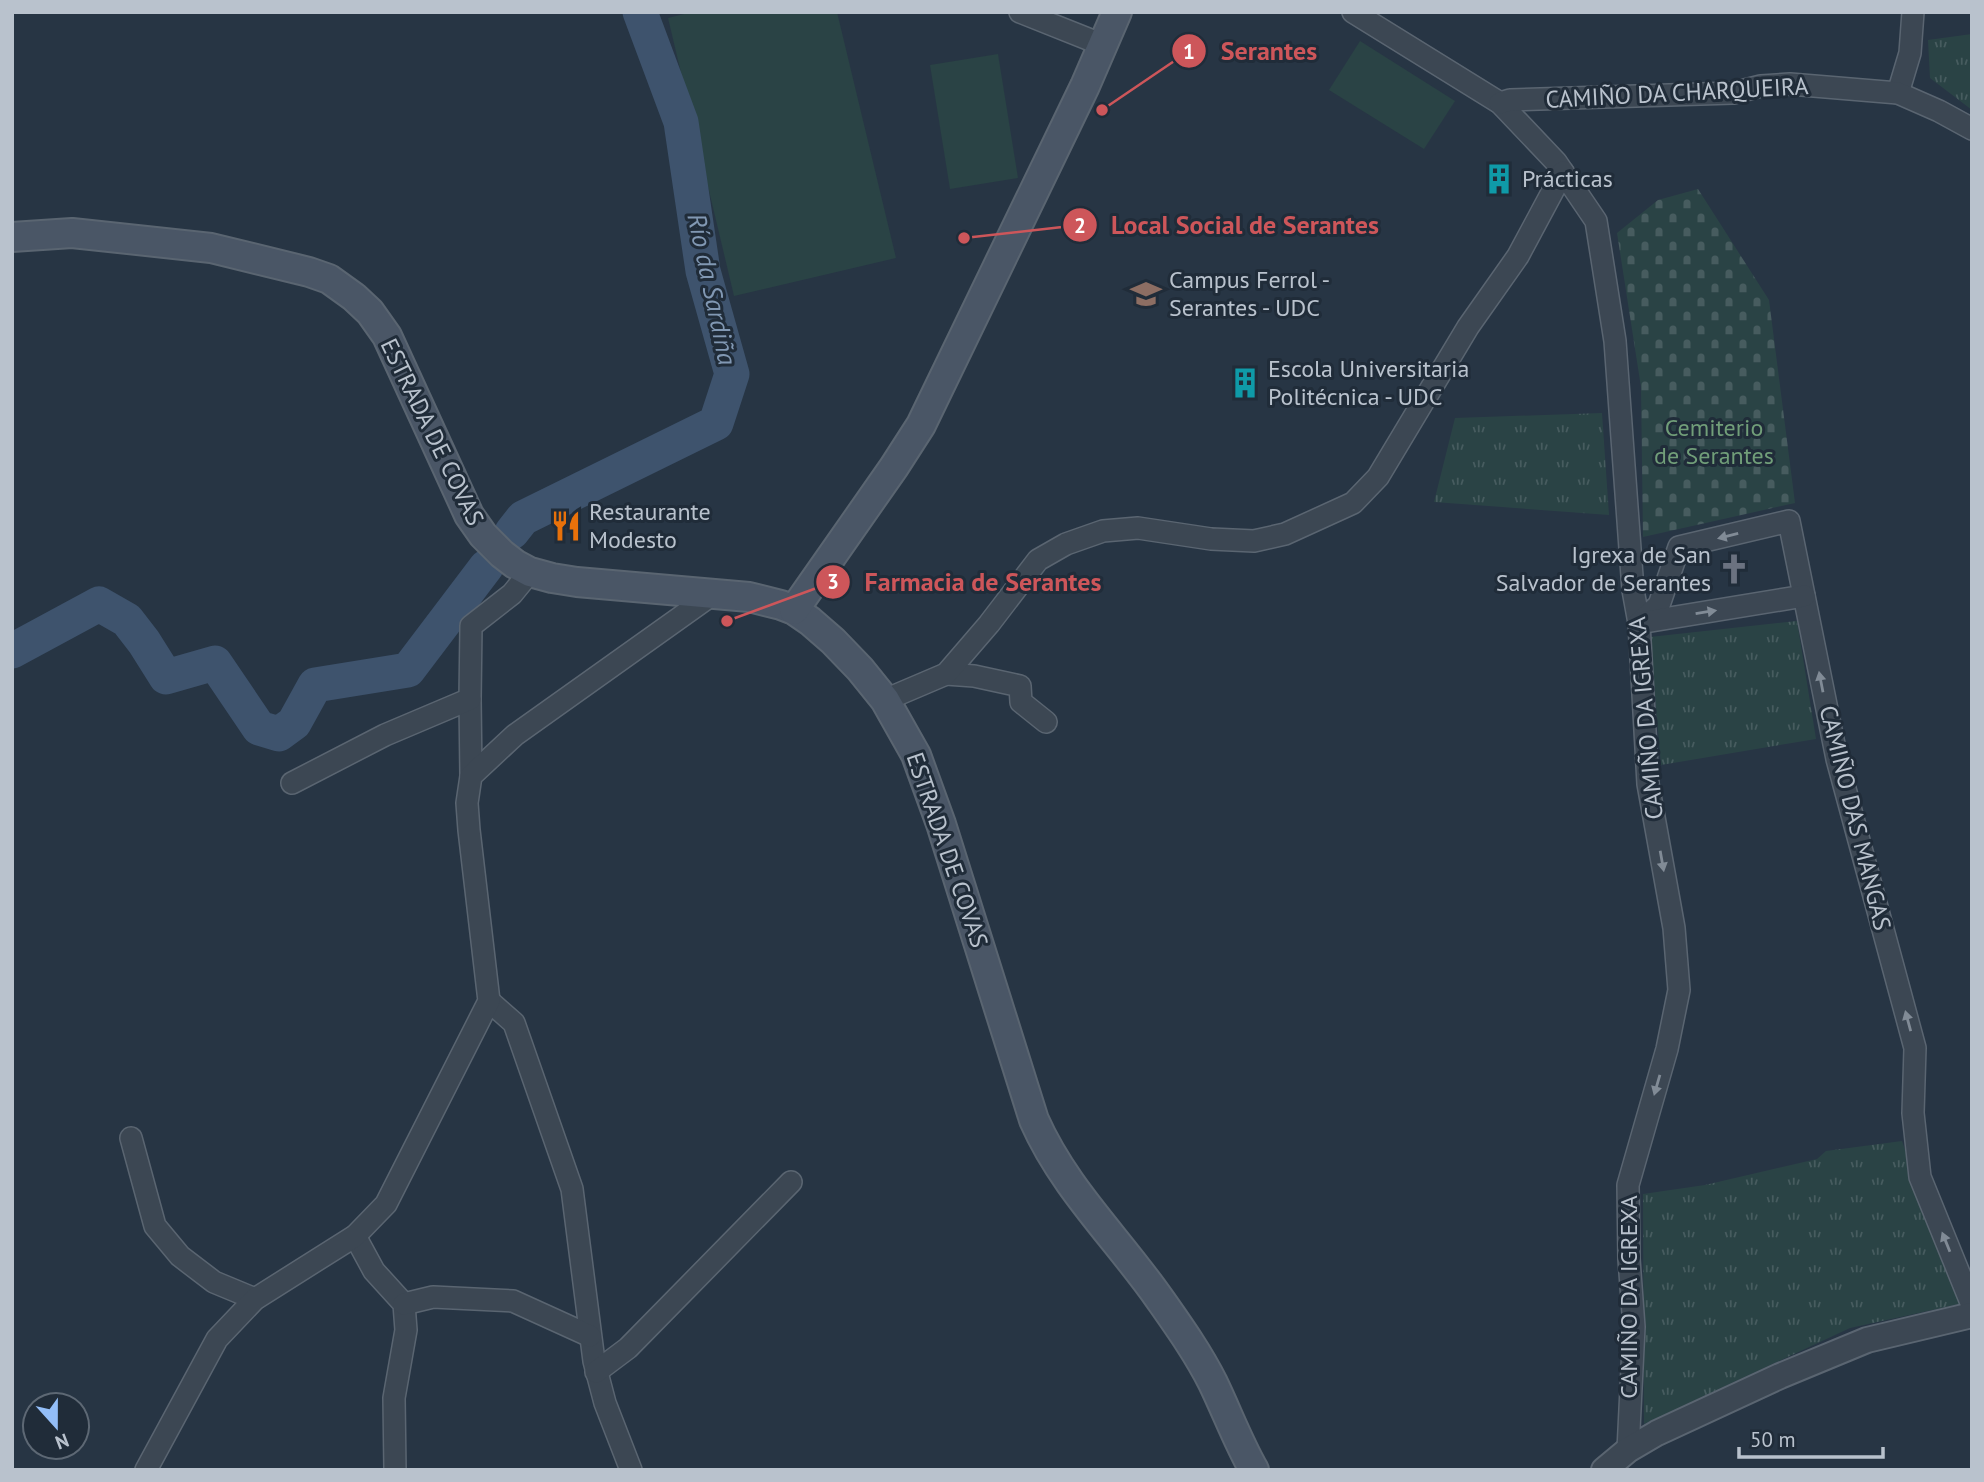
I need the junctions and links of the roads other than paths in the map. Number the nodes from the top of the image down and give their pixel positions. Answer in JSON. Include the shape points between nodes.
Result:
{"nodes":[{"id":1,"x":1020,"y":12,"type":"edge"},
{"id":2,"x":1117,"y":12,"type":"edge"},
{"id":3,"x":1353,"y":12,"type":"edge"},
{"id":4,"x":1913,"y":12,"type":"edge"},
{"id":5,"x":1042,"y":17,"type":"edge"},
{"id":6,"x":1104,"y":45,"type":"junction"},
{"id":7,"x":1898,"y":93,"type":"junction"},
{"id":8,"x":1500,"y":103,"type":"junction"},
{"id":9,"x":1972,"y":128,"type":"edge"},
{"id":10,"x":1563,"y":172,"type":"junction"},
{"id":11,"x":12,"y":237,"type":"edge"},
{"id":12,"x":530,"y":572,"type":"junction"},
{"id":13,"x":713,"y":594,"type":"junction"},
{"id":14,"x":1804,"y":596,"type":"junction"},
{"id":15,"x":794,"y":610,"type":"junction"},
{"id":16,"x":1639,"y":623,"type":"junction"},
{"id":17,"x":946,"y":674,"type":"junction"},
{"id":18,"x":470,"y":699,"type":"junction"},
{"id":19,"x":885,"y":700,"type":"junction"},
{"id":20,"x":1046,"y":722,"type":"dead end"},
{"id":21,"x":471,"y":776,"type":"junction"},
{"id":22,"x":292,"y":783,"type":"dead end"},
{"id":23,"x":489,"y":1001,"type":"junction"},
{"id":24,"x":131,"y":1138,"type":"dead end"},
{"id":25,"x":791,"y":1182,"type":"dead end"},
{"id":26,"x":355,"y":1236,"type":"junction"},
{"id":27,"x":255,"y":1299,"type":"junction"},
{"id":28,"x":404,"y":1304,"type":"junction"},
{"id":29,"x":1972,"y":1305,"type":"edge"},
{"id":30,"x":1972,"y":1315,"type":"edge"},
{"id":31,"x":590,"y":1336,"type":"junction"},
{"id":32,"x":596,"y":1372,"type":"junction"},
{"id":33,"x":1628,"y":1450,"type":"junction"},
{"id":34,"x":146,"y":1470,"type":"edge"},
{"id":35,"x":395,"y":1470,"type":"edge"},
{"id":36,"x":631,"y":1470,"type":"edge"},
{"id":37,"x":1254,"y":1470,"type":"edge"},
{"id":38,"x":1604,"y":1470,"type":"edge"}],
"edges":[{"from":1,"to":5,"type":"street"},
{"from":2,"to":6,"type":"main road"},
{"from":3,"to":8,"type":"street","name":"CAMIÑO DA IGREXA"},
{"from":4,"to":7,"type":"street","via":[[1910,53]]},
{"from":5,"to":6,"type":"street"},
{"from":6,"to":15,"type":"main road","via":[[921,425]]},
{"from":7,"to":8,"type":"street","name":"CAMIÑO DA CHARQUEIRA","via":[[1790,84],[1733,93]]},
{"from":7,"to":9,"type":"street","name":"CAMIÑO DA CHARQUEIRA"},
{"from":8,"to":10,"type":"street","name":"CAMIÑO DA IGREXA"},
{"from":10,"to":16,"type":"street","name":"CAMIÑO DA IGREXA","via":[[1596,221],[1615,341]]},
{"from":10,"to":17,"type":"street","via":[[1518,256],[1468,327],[1378,477],[1353,503],[1284,534],[1254,541],[1138,528],[1103,531],[1066,544],[1038,560]]},
{"from":11,"to":12,"type":"main road","name":"ESTRADA DE COVAS","via":[[72,233],[211,248],[329,278],[370,312],[387,336],[469,515],[502,554]]},
{"from":12,"to":13,"type":"main road","name":"ESTRADA DE COVAS","via":[[577,582]]},
{"from":12,"to":18,"type":"street","via":[[512,594],[471,626]]},
{"from":13,"to":15,"type":"main road","name":"ESTRADA DE COVAS","via":[[765,600]]},
{"from":13,"to":21,"type":"street","via":[[515,734]]},
{"from":16,"to":14,"type":"street","one_way":true},
{"from":14,"to":16,"type":"street","name":"CAMIÑO DAS MANGAS","one_way":true,"via":[[1789,521],[1679,547],[1659,605]]},
{"from":29,"to":14,"type":"street","name":"CAMIÑO DAS MANGAS","one_way":true,"via":[[1920,1177],[1913,1113],[1915,1048],[1837,759]]},
{"from":15,"to":19,"type":"main road","name":"ESTRADA DE COVAS","via":[[833,641]]},
{"from":16,"to":33,"type":"street","name":"CAMIÑO DA IGREXA","one_way":true,"via":[[1648,784],[1674,928],[1679,990],[1628,1185],[1634,1327]]},
{"from":17,"to":19,"type":"street"},
{"from":17,"to":20,"type":"street","via":[[1020,686],[1021,702]]},
{"from":18,"to":21,"type":"street"},
{"from":18,"to":22,"type":"street","via":[[385,735]]},
{"from":19,"to":37,"type":"main road","name":"ESTRADA DE COVAS","via":[[929,788],[1044,1141],[1084,1203],[1189,1343]]},
{"from":21,"to":23,"type":"street","via":[[469,830]]},
{"from":23,"to":26,"type":"street","via":[[386,1204]]},
{"from":23,"to":31,"type":"street","via":[[514,1023],[572,1189]]},
{"from":24,"to":27,"type":"street","via":[[155,1226],[180,1256],[214,1282]]},
{"from":25,"to":32,"type":"street","via":[[628,1348]]},
{"from":26,"to":27,"type":"street"},
{"from":26,"to":28,"type":"street","via":[[374,1271]]},
{"from":27,"to":34,"type":"street","via":[[217,1339]]},
{"from":28,"to":31,"type":"street","via":[[433,1297],[513,1301]]},
{"from":28,"to":35,"type":"street","via":[[406,1330],[394,1398]]},
{"from":30,"to":33,"type":"street","via":[[1867,1340],[1767,1382]]},
{"from":31,"to":32,"type":"street"},
{"from":32,"to":36,"type":"street"},
{"from":33,"to":38,"type":"street"}]}
